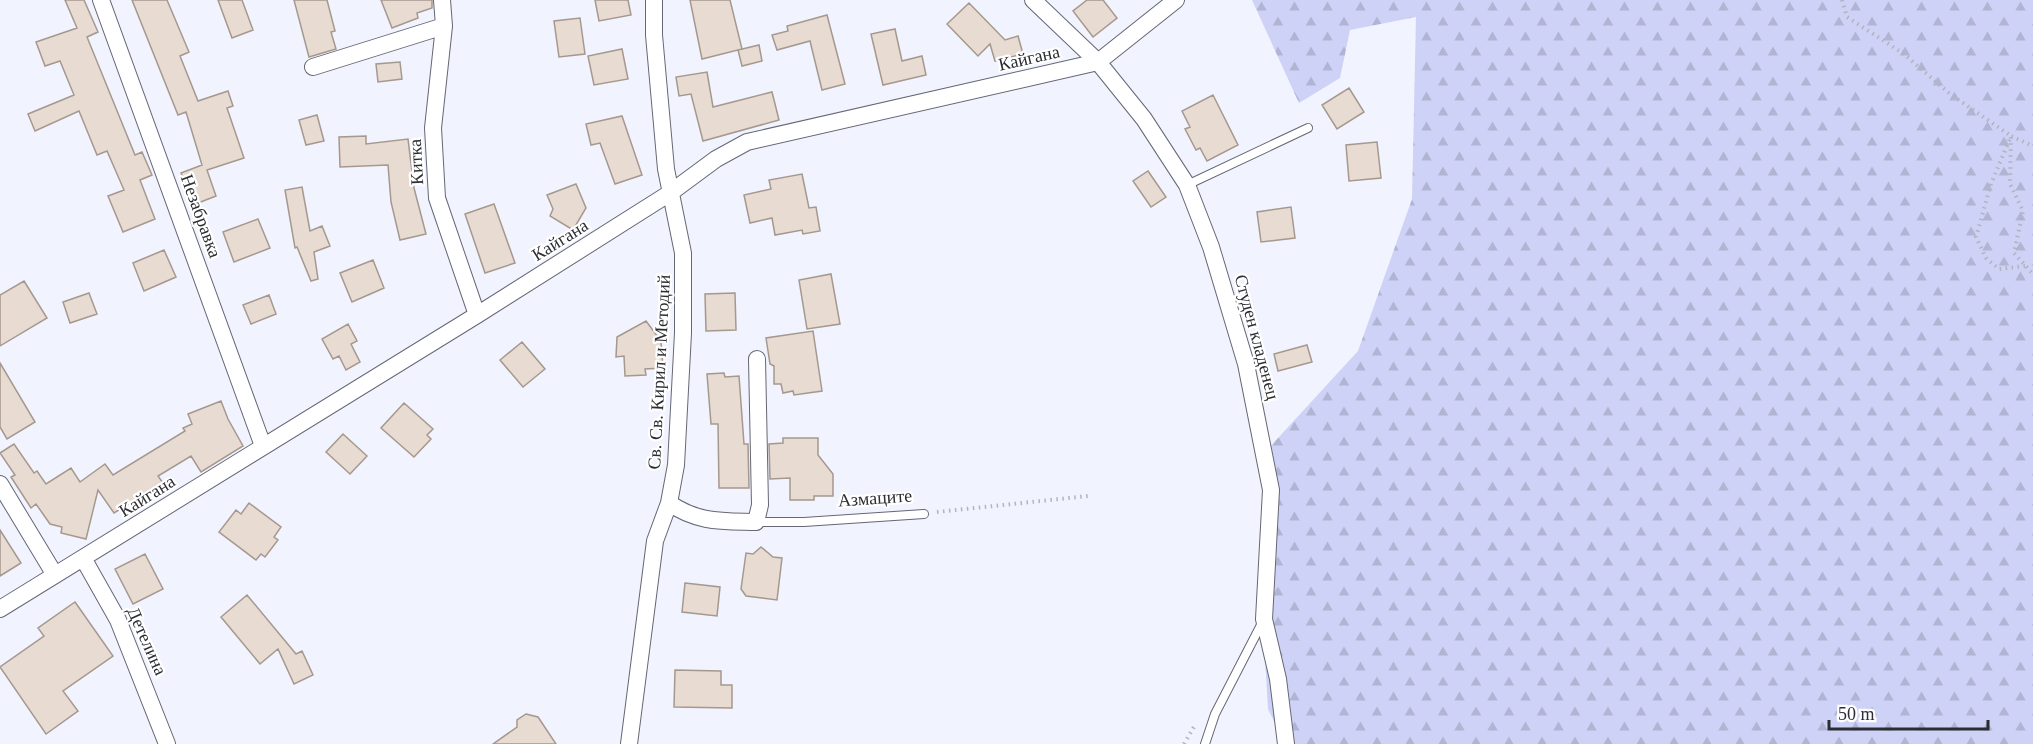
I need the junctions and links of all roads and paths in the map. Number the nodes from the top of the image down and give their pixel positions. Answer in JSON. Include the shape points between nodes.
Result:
{"nodes":[{"id":1,"x":101,"y":0,"type":"edge"},
{"id":2,"x":442,"y":0,"type":"edge"},
{"id":3,"x":654,"y":0,"type":"edge"},
{"id":4,"x":1033,"y":0,"type":"edge"},
{"id":5,"x":1842,"y":0,"type":"edge"},
{"id":6,"x":1173,"y":1,"type":"edge"},
{"id":7,"x":444,"y":26,"type":"junction"},
{"id":8,"x":1098,"y":62,"type":"junction"},
{"id":9,"x":313,"y":67,"type":"dead end"},
{"id":10,"x":1308,"y":128,"type":"dead end"},
{"id":11,"x":2011,"y":136,"type":"junction"},
{"id":12,"x":2033,"y":146,"type":"edge"},
{"id":13,"x":1187,"y":184,"type":"junction"},
{"id":14,"x":670,"y":193,"type":"junction"},
{"id":15,"x":2026,"y":266,"type":"junction"},
{"id":16,"x":2033,"y":274,"type":"edge"},
{"id":17,"x":477,"y":315,"type":"junction"},
{"id":18,"x":757,"y":359,"type":"dead end"},
{"id":19,"x":263,"y":446,"type":"junction"},
{"id":20,"x":0,"y":484,"type":"edge"},
{"id":21,"x":1088,"y":496,"type":"dead end"},
{"id":22,"x":669,"y":503,"type":"junction"},
{"id":23,"x":924,"y":514,"type":"joint"},
{"id":24,"x":756,"y":522,"type":"junction"},
{"id":25,"x":83,"y":558,"type":"junction"},
{"id":26,"x":55,"y":575,"type":"junction"},
{"id":27,"x":0,"y":609,"type":"edge"},
{"id":28,"x":1264,"y":619,"type":"junction"},
{"id":29,"x":167,"y":744,"type":"edge"},
{"id":30,"x":629,"y":744,"type":"edge"},
{"id":31,"x":1205,"y":744,"type":"edge"},
{"id":32,"x":1286,"y":744,"type":"edge"}],
"edges":[{"from":1,"to":19,"type":"street","name":"Незабравка"},
{"from":2,"to":7,"type":"street","name":"Китка"},
{"from":3,"to":14,"type":"street","name":"Св. Св. Кирил и Методий"},
{"from":4,"to":8,"type":"street","name":"Студен кладенец"},
{"from":5,"to":11,"type":"path","via":[[1847,17],[1904,54],[1950,94]]},
{"from":6,"to":8,"type":"street","name":"Кайгана"},
{"from":7,"to":9,"type":"street"},
{"from":7,"to":17,"type":"street","name":"Китка","via":[[434,128],[438,198]]},
{"from":8,"to":13,"type":"street","name":"Студен кладенец","via":[[1144,119]]},
{"from":8,"to":14,"type":"street","name":"Кайгана","via":[[747,142]]},
{"from":10,"to":13,"type":"lane"},
{"from":11,"to":12,"type":"path"},
{"from":11,"to":15,"type":"path","via":[[2010,184],[2023,211],[2014,253]]},
{"from":11,"to":15,"type":"path","via":[[1991,184],[1976,237],[1986,258],[1999,269]]},
{"from":13,"to":28,"type":"street","name":"Студен кладенец","via":[[1233,314],[1260,425],[1271,490]]},
{"from":14,"to":17,"type":"street","name":"Кайгана"},
{"from":14,"to":22,"type":"street","name":"Св. Св. Кирил и Методий","via":[[683,253],[683,333],[676,465]]},
{"from":15,"to":16,"type":"path"},
{"from":17,"to":19,"type":"street","name":"Кайгана"},
{"from":18,"to":24,"type":"street","via":[[760,505]]},
{"from":19,"to":25,"type":"street","name":"Кайгана"},
{"from":20,"to":26,"type":"street"},
{"from":21,"to":23,"type":"path","name":"Азмаците"},
{"from":22,"to":24,"type":"street","name":"Азмаците","via":[[700,520]]},
{"from":22,"to":30,"type":"street","name":"Св. Св. Кирил и Методий","via":[[655,540]]},
{"from":23,"to":24,"type":"lane","name":"Азмаците"},
{"from":25,"to":26,"type":"street","name":"Кайгана"},
{"from":25,"to":29,"type":"street","name":"Детелина","via":[[118,620]]},
{"from":26,"to":27,"type":"street","name":"Кайгана"},
{"from":28,"to":31,"type":"lane","via":[[1215,714]]},
{"from":28,"to":32,"type":"street","name":"Студен кладенец","via":[[1278,680]]}]}
